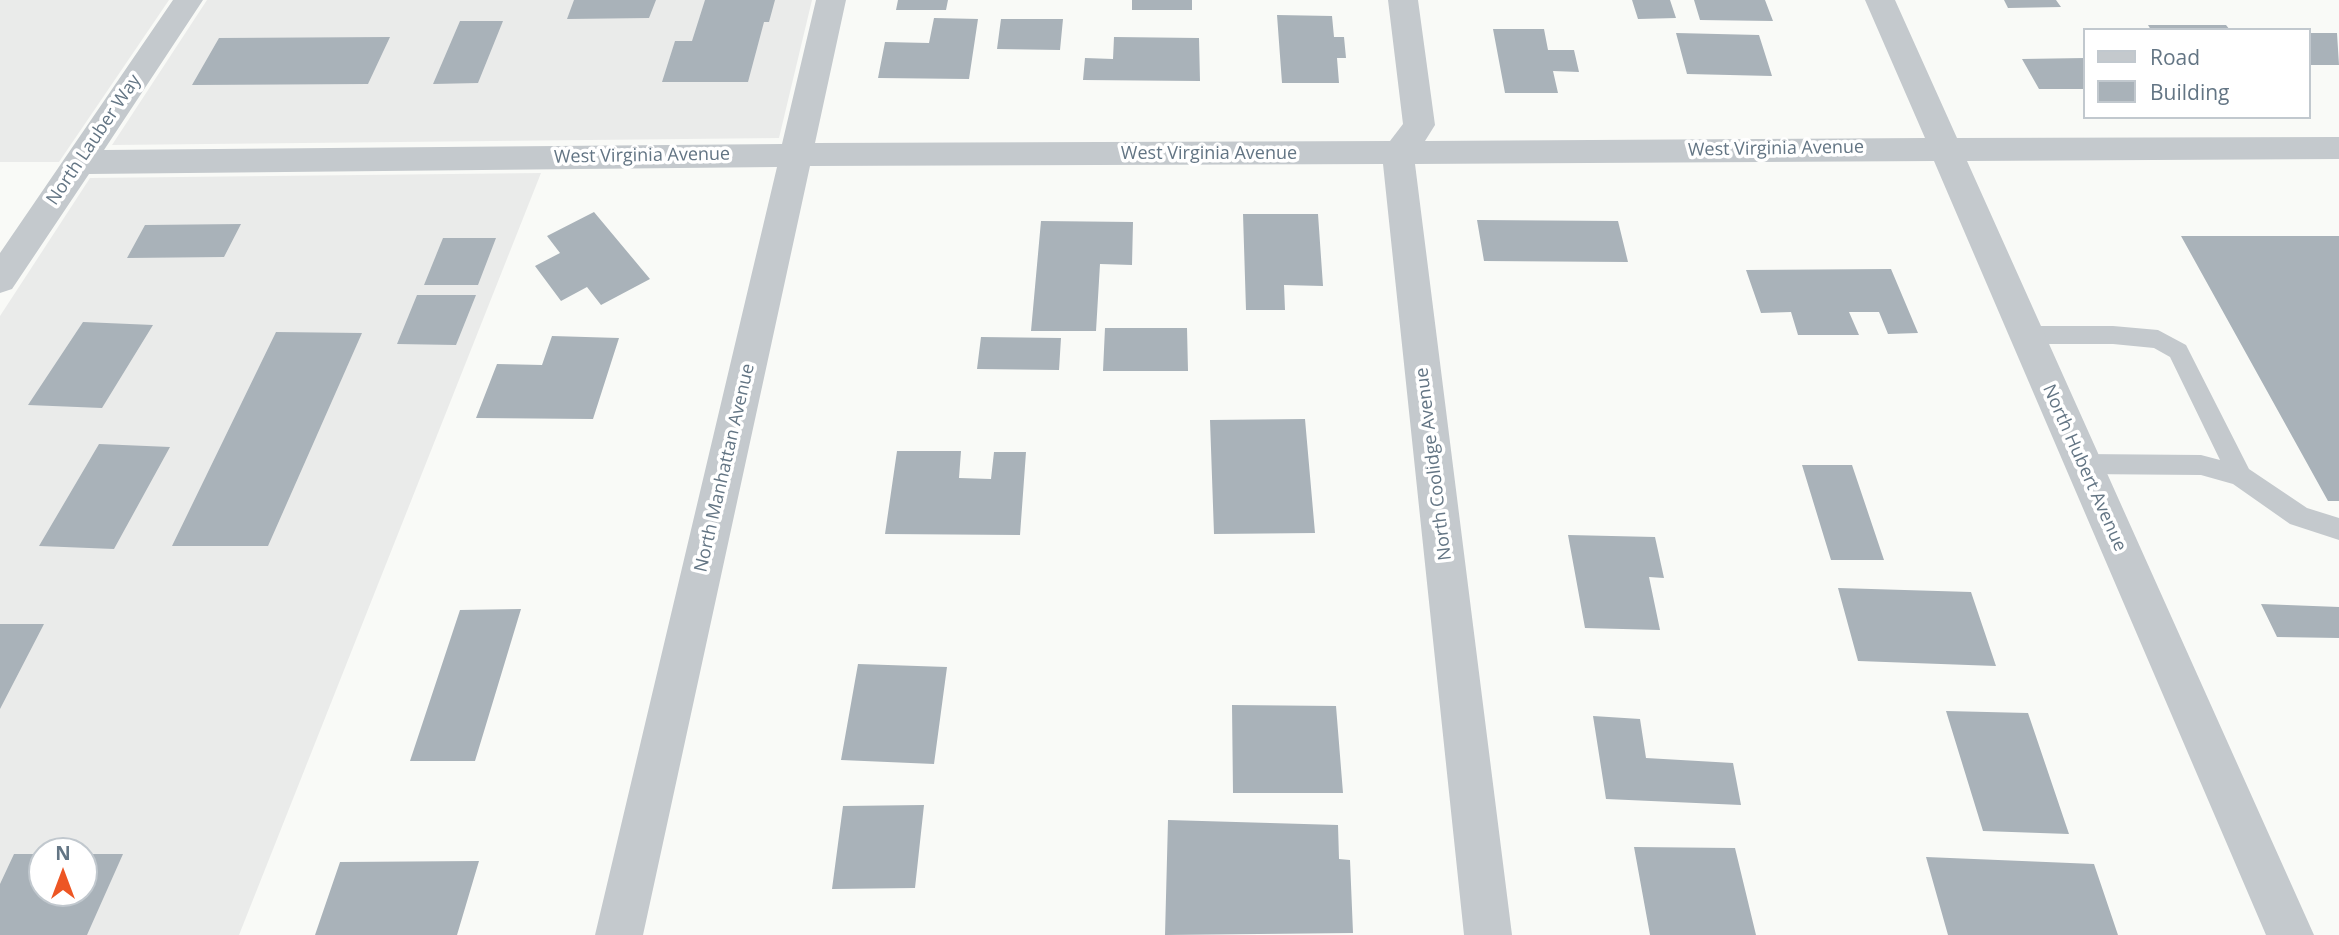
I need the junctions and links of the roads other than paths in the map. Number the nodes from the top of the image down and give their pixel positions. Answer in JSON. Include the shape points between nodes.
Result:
{"nodes":[{"id":1,"x":188,"y":0,"type":"edge"},
{"id":2,"x":831,"y":0,"type":"edge"},
{"id":3,"x":1403,"y":0,"type":"edge"},
{"id":4,"x":1880,"y":0,"type":"edge"},
{"id":5,"x":1943,"y":148,"type":"junction"},
{"id":6,"x":2339,"y":148,"type":"edge"},
{"id":7,"x":1398,"y":154,"type":"junction"},
{"id":8,"x":796,"y":155,"type":"junction"},
{"id":9,"x":80,"y":162,"type":"junction"},
{"id":10,"x":0,"y":280,"type":"edge"},
{"id":11,"x":2026,"y":335,"type":"junction"},
{"id":12,"x":2082,"y":464,"type":"junction"},
{"id":13,"x":2240,"y":476,"type":"junction"},
{"id":14,"x":2339,"y":529,"type":"edge"},
{"id":15,"x":619,"y":935,"type":"edge"},
{"id":16,"x":1488,"y":935,"type":"edge"},
{"id":17,"x":2290,"y":935,"type":"edge"}],
"edges":[{"from":1,"to":9,"type":"street","name":"North Lauber Way"},
{"from":2,"to":8,"type":"street","name":"North Manhattan Avenue"},
{"from":3,"to":7,"type":"street","via":[[1419,125]]},
{"from":4,"to":5,"type":"street","name":"North Hubert Avenue"},
{"from":5,"to":6,"type":"street","name":"West Virginia Avenue"},
{"from":5,"to":7,"type":"street","name":"West Virginia Avenue"},
{"from":5,"to":11,"type":"street","name":"North Hubert Avenue"},
{"from":7,"to":8,"type":"street","name":"West Virginia Avenue"},
{"from":7,"to":16,"type":"street","name":"North Coolidge Avenue"},
{"from":8,"to":9,"type":"street","name":"West Virginia Avenue"},
{"from":8,"to":15,"type":"street","name":"North Manhattan Avenue"},
{"from":9,"to":10,"type":"street","name":"North Lauber Way"},
{"from":11,"to":12,"type":"street","name":"North Hubert Avenue"},
{"from":11,"to":13,"type":"lane","via":[[2158,339],[2178,351]]},
{"from":12,"to":13,"type":"lane","via":[[2200,465]]},
{"from":12,"to":17,"type":"street","name":"North Hubert Avenue"},
{"from":13,"to":14,"type":"lane","via":[[2299,516]]}]}
